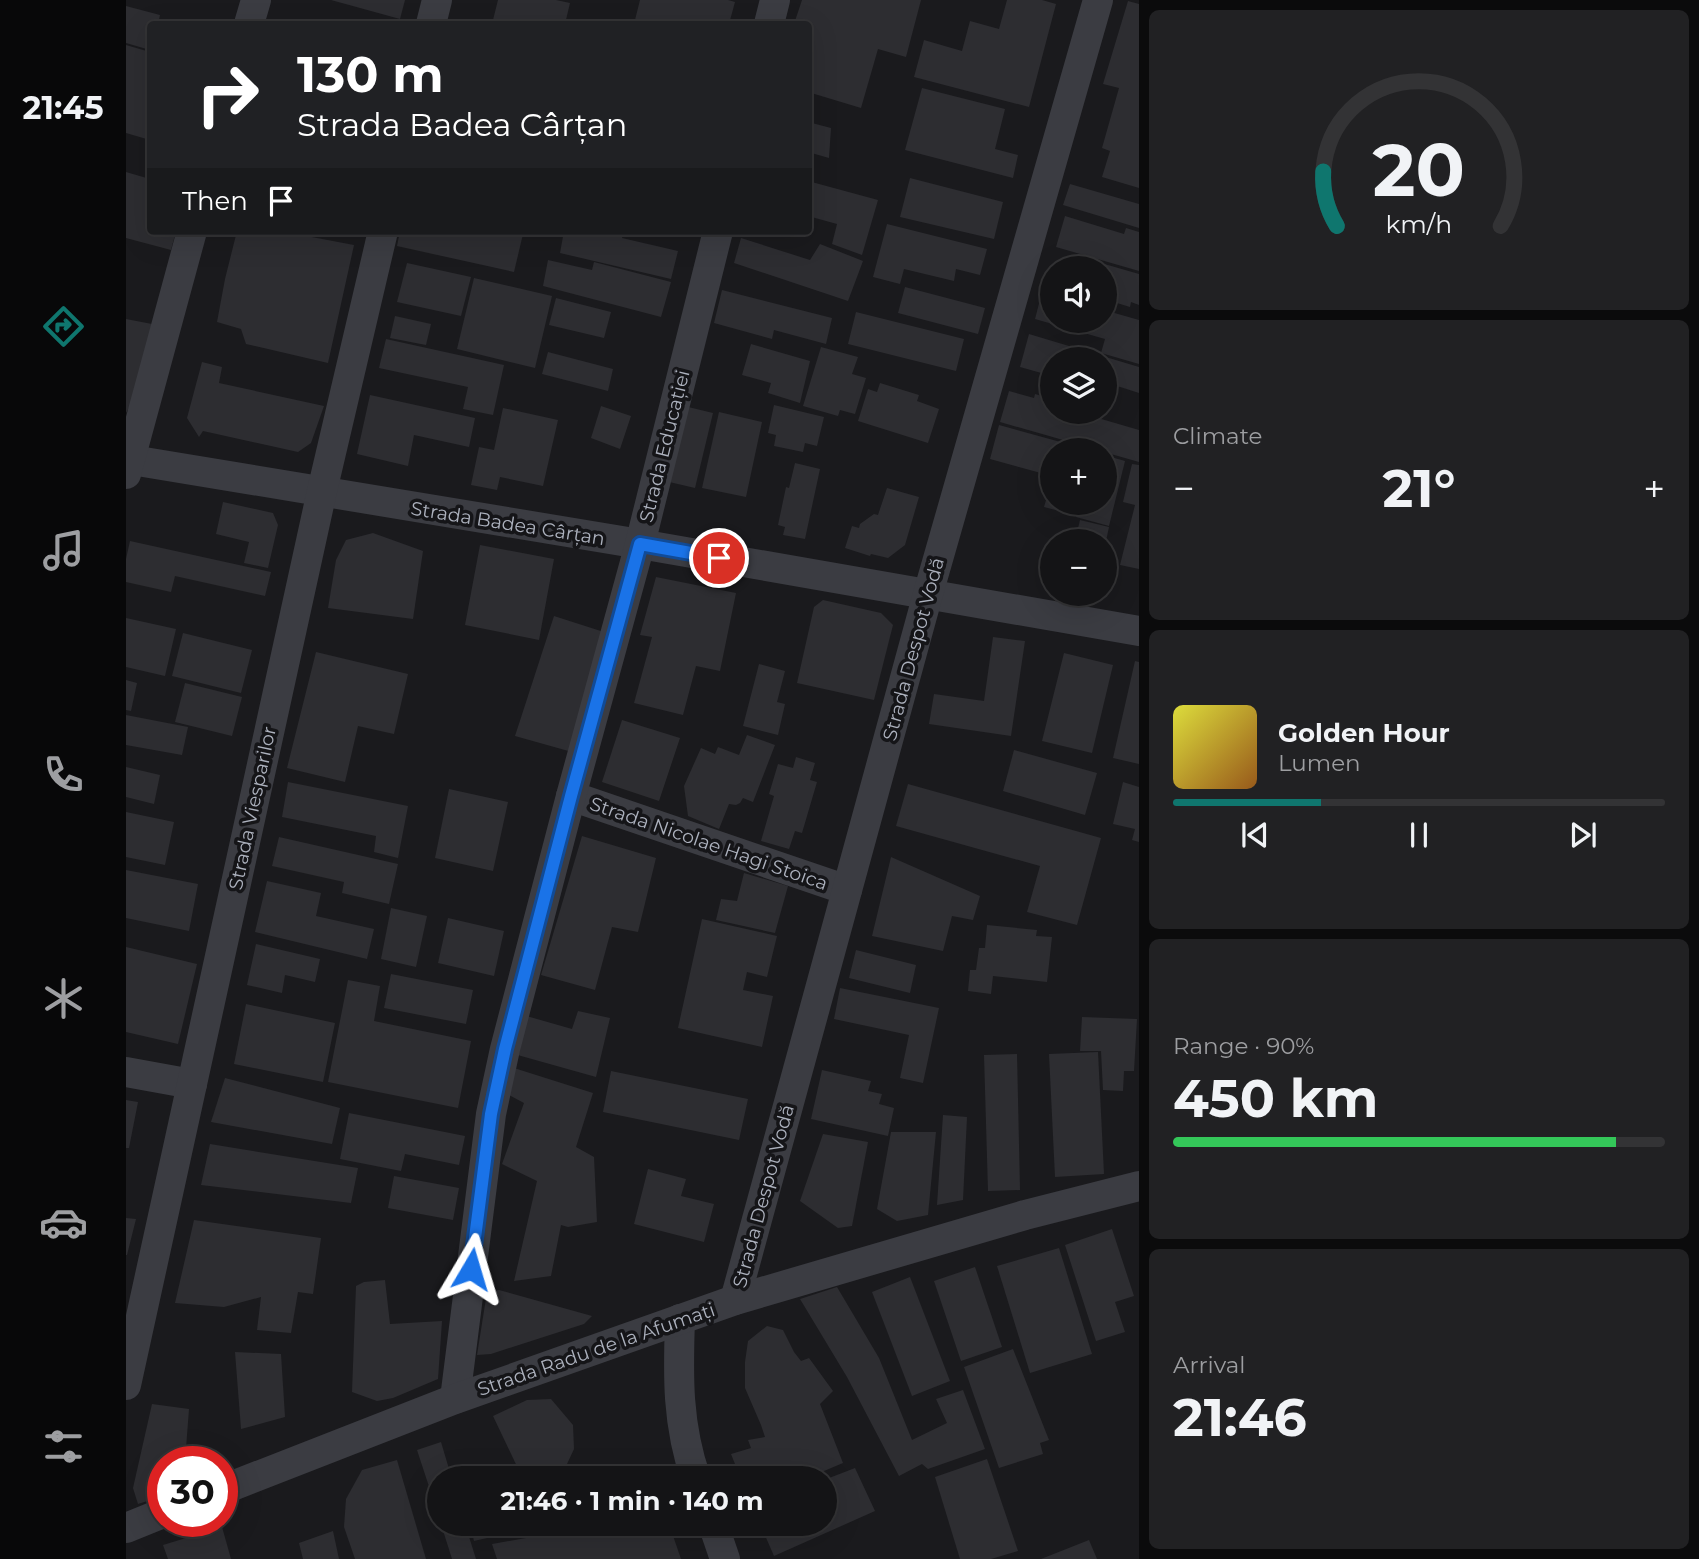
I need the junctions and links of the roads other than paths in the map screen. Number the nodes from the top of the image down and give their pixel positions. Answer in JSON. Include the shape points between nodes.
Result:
{"nodes":[{"id":1,"x":256,"y":0,"type":"edge"},
{"id":2,"x":437,"y":0,"type":"edge"},
{"id":3,"x":775,"y":0,"type":"edge"},
{"id":4,"x":1098,"y":0,"type":"edge"},
{"id":5,"x":250,"y":21,"type":"edge"},
{"id":6,"x":432,"y":21,"type":"edge"},
{"id":7,"x":770,"y":21,"type":"edge"},
{"id":8,"x":191,"y":235,"type":"edge"},
{"id":9,"x":382,"y":235,"type":"edge"},
{"id":10,"x":717,"y":235,"type":"edge"},
{"id":11,"x":127,"y":464,"type":"edge"},
{"id":12,"x":322,"y":491,"type":"junction"},
{"id":13,"x":640,"y":544,"type":"junction"},
{"id":14,"x":928,"y":594,"type":"junction"},
{"id":15,"x":1139,"y":631,"type":"edge"},
{"id":16,"x":571,"y":796,"type":"junction"},
{"id":17,"x":847,"y":890,"type":"junction"},
{"id":18,"x":126,"y":1073,"type":"edge"},
{"id":19,"x":191,"y":1084,"type":"junction"},
{"id":20,"x":1139,"y":1186,"type":"edge"},
{"id":21,"x":735,"y":1300,"type":"junction"},
{"id":22,"x":680,"y":1319,"type":"junction"},
{"id":23,"x":126,"y":1385,"type":"edge"},
{"id":24,"x":455,"y":1399,"type":"junction"},
{"id":25,"x":692,"y":1466,"type":"edge"},
{"id":26,"x":238,"y":1484,"type":"edge"},
{"id":27,"x":147,"y":1519,"type":"edge"},
{"id":28,"x":126,"y":1528,"type":"edge"},
{"id":29,"x":717,"y":1536,"type":"edge"},
{"id":30,"x":725,"y":1559,"type":"edge"}],
"edges":[{"from":1,"to":5,"type":"street"},
{"from":2,"to":6,"type":"street"},
{"from":3,"to":7,"type":"street"},
{"from":4,"to":14,"type":"street","name":"Strada Despot Vodă"},
{"from":8,"to":11,"type":"street"},
{"from":9,"to":12,"type":"street","name":"Strada Viesparilor"},
{"from":10,"to":13,"type":"street","name":"Strada Educației"},
{"from":11,"to":12,"type":"street","name":"Strada Badea Cârțan"},
{"from":12,"to":13,"type":"street","name":"Strada Badea Cârțan"},
{"from":12,"to":19,"type":"street","name":"Strada Viesparilor"},
{"from":13,"to":14,"type":"street","name":"Strada Badea Cârțan"},
{"from":13,"to":16,"type":"street","name":"Strada Educației"},
{"from":14,"to":15,"type":"street","name":"Strada Badea Cârțan"},
{"from":14,"to":17,"type":"street","name":"Strada Despot Vodă"},
{"from":16,"to":17,"type":"street","name":"Strada Nicolae Hagi Stoica"},
{"from":16,"to":24,"type":"street","name":"Strada Educației","via":[[491,1114]]},
{"from":17,"to":21,"type":"street","name":"Strada Despot Vodă"},
{"from":18,"to":19,"type":"street"},
{"from":19,"to":23,"type":"street","name":"Strada Viesparilor"},
{"from":20,"to":21,"type":"street","name":"Strada Radu de la Afumați"},
{"from":21,"to":22,"type":"street","name":"Strada Radu de la Afumați"},
{"from":22,"to":24,"type":"street","name":"Strada Radu de la Afumați"},
{"from":22,"to":25,"type":"street","via":[[678,1387]]},
{"from":24,"to":26,"type":"street","name":"Strada Radu de la Afumați"},
{"from":27,"to":28,"type":"street"},
{"from":29,"to":30,"type":"street"}]}
